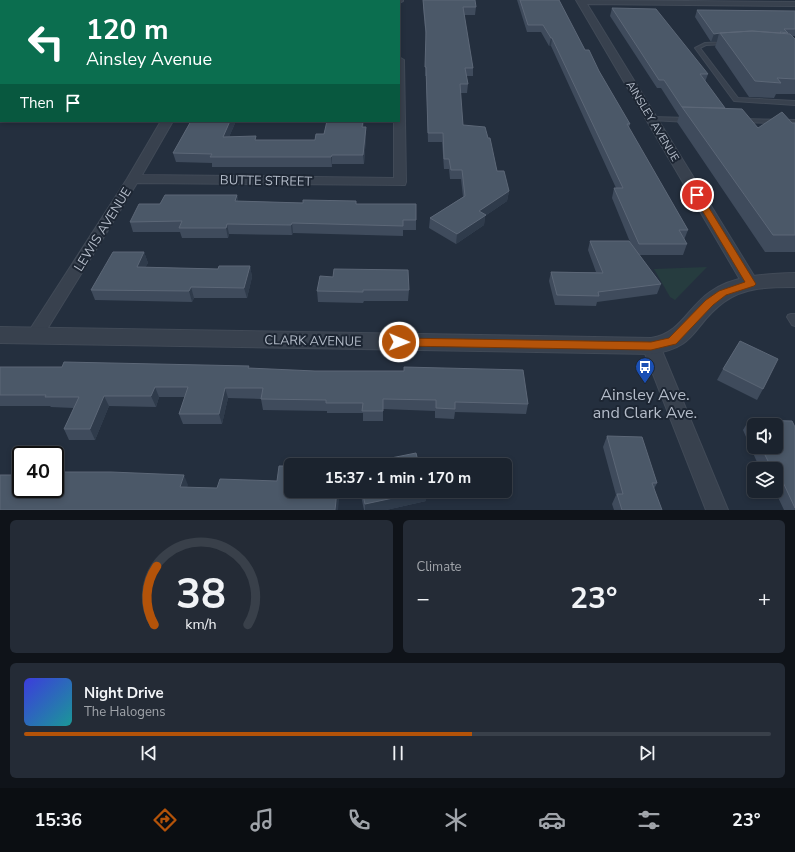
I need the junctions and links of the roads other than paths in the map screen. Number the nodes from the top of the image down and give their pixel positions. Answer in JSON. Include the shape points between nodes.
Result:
{"nodes":[{"id":1,"x":580,"y":1,"type":"edge"},
{"id":2,"x":795,"y":4,"type":"edge"},
{"id":3,"x":733,"y":43,"type":"edge"},
{"id":4,"x":795,"y":103,"type":"edge"},
{"id":5,"x":652,"y":119,"type":"junction"},
{"id":6,"x":695,"y":120,"type":"edge"},
{"id":7,"x":733,"y":121,"type":"edge"},
{"id":8,"x":166,"y":122,"type":"edge"},
{"id":9,"x":400,"y":122,"type":"edge"},
{"id":10,"x":795,"y":122,"type":"edge"},
{"id":11,"x":133,"y":179,"type":"junction"},
{"id":12,"x":795,"y":280,"type":"edge"},
{"id":13,"x":751,"y":284,"type":"junction"},
{"id":14,"x":795,"y":317,"type":"edge"},
{"id":15,"x":795,"y":323,"type":"edge"},
{"id":16,"x":0,"y":335,"type":"edge"},
{"id":17,"x":35,"y":335,"type":"junction"},
{"id":18,"x":651,"y":346,"type":"junction"},
{"id":19,"x":717,"y":510,"type":"edge"}],
"edges":[{"from":1,"to":2,"type":"street"},
{"from":1,"to":5,"type":"street","name":"AINSLEY AVENUE"},
{"from":3,"to":4,"type":"lane","via":[[705,44],[697,48],[736,100]]},
{"from":5,"to":6,"type":"lane"},
{"from":5,"to":13,"type":"street","name":"AINSLEY AVENUE"},
{"from":7,"to":10,"type":"lane"},
{"from":8,"to":11,"type":"street","name":"LEWIS AVENUE"},
{"from":9,"to":11,"type":"street","name":"BUTTE STREET","via":[[400,182]]},
{"from":11,"to":17,"type":"street","name":"LEWIS AVENUE"},
{"from":12,"to":13,"type":"street","name":"CLARK AVENUE"},
{"from":13,"to":18,"type":"street","name":"CLARK AVENUE","via":[[722,293],[672,341]]},
{"from":14,"to":15,"type":"lane","via":[[791,317]]},
{"from":16,"to":17,"type":"street","name":"CLARK AVENUE"},
{"from":17,"to":18,"type":"street","name":"CLARK AVENUE"},
{"from":18,"to":19,"type":"street"}]}
